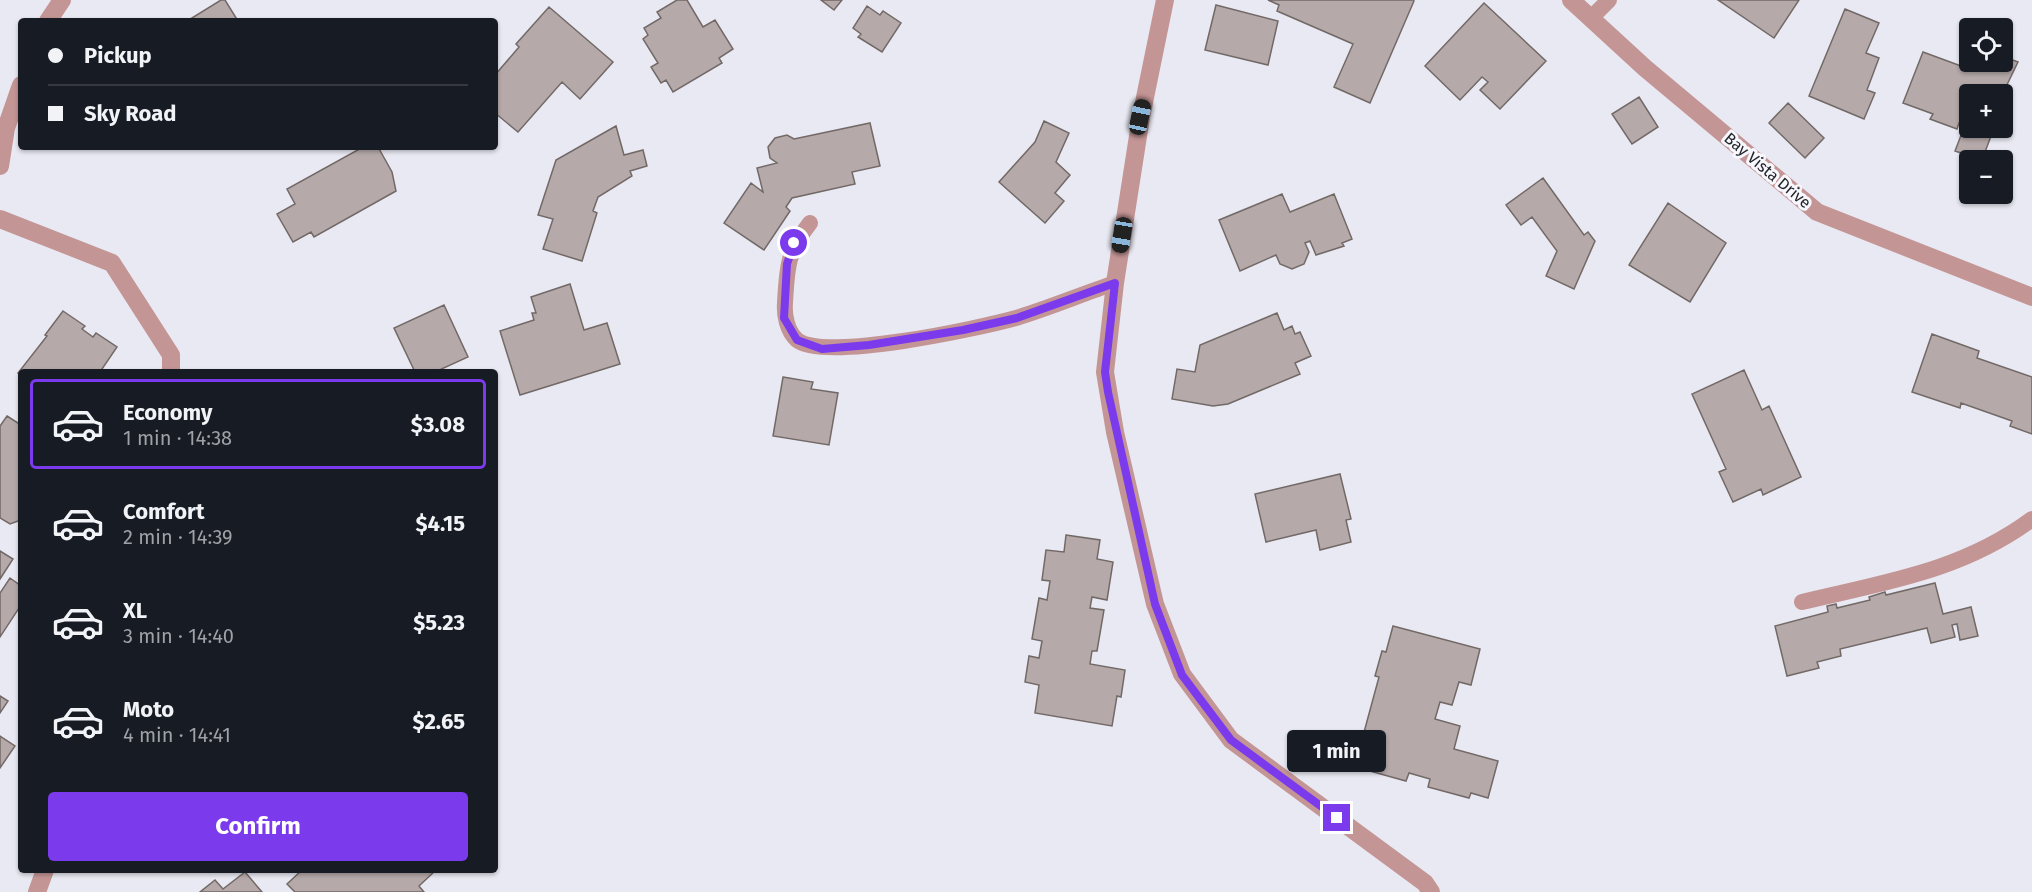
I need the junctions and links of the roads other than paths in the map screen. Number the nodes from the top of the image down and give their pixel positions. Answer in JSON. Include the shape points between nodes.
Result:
{"nodes":[{"id":1,"x":62,"y":0,"type":"edge"},
{"id":2,"x":1165,"y":0,"type":"edge"},
{"id":3,"x":1571,"y":0,"type":"edge"},
{"id":4,"x":1609,"y":0,"type":"edge"},
{"id":5,"x":50,"y":18,"type":"edge"},
{"id":6,"x":1591,"y":18,"type":"junction"},
{"id":7,"x":18,"y":94,"type":"edge"},
{"id":8,"x":0,"y":166,"type":"edge"},
{"id":9,"x":0,"y":219,"type":"edge"},
{"id":10,"x":810,"y":223,"type":"dead end"},
{"id":11,"x":1115,"y":283,"type":"junction"},
{"id":12,"x":2032,"y":297,"type":"edge"},
{"id":13,"x":171,"y":369,"type":"edge"},
{"id":14,"x":2032,"y":519,"type":"edge"},
{"id":15,"x":1802,"y":602,"type":"dead end"},
{"id":16,"x":44,"y":873,"type":"edge"},
{"id":17,"x":37,"y":892,"type":"edge"},
{"id":18,"x":1431,"y":892,"type":"edge"}],
"edges":[{"from":1,"to":5,"type":"street"},
{"from":2,"to":11,"type":"street","via":[[1140,117]]},
{"from":3,"to":6,"type":"street","name":"Bay Vista Drive"},
{"from":4,"to":6,"type":"lane"},
{"from":6,"to":12,"type":"street","name":"Bay Vista Drive","via":[[1817,212]]},
{"from":7,"to":8,"type":"street","via":[[6,128]]},
{"from":9,"to":13,"type":"street","via":[[112,264],[171,355]]},
{"from":10,"to":11,"type":"lane","via":[[794,243],[787,264],[784,318],[797,340],[822,349],[955,332],[1017,318]]},
{"from":11,"to":18,"type":"street","via":[[1105,372],[1108,392],[1155,604],[1182,675],[1231,740],[1425,883]]},
{"from":14,"to":15,"type":"lane","via":[[1962,561]]},
{"from":16,"to":17,"type":"street"}]}
